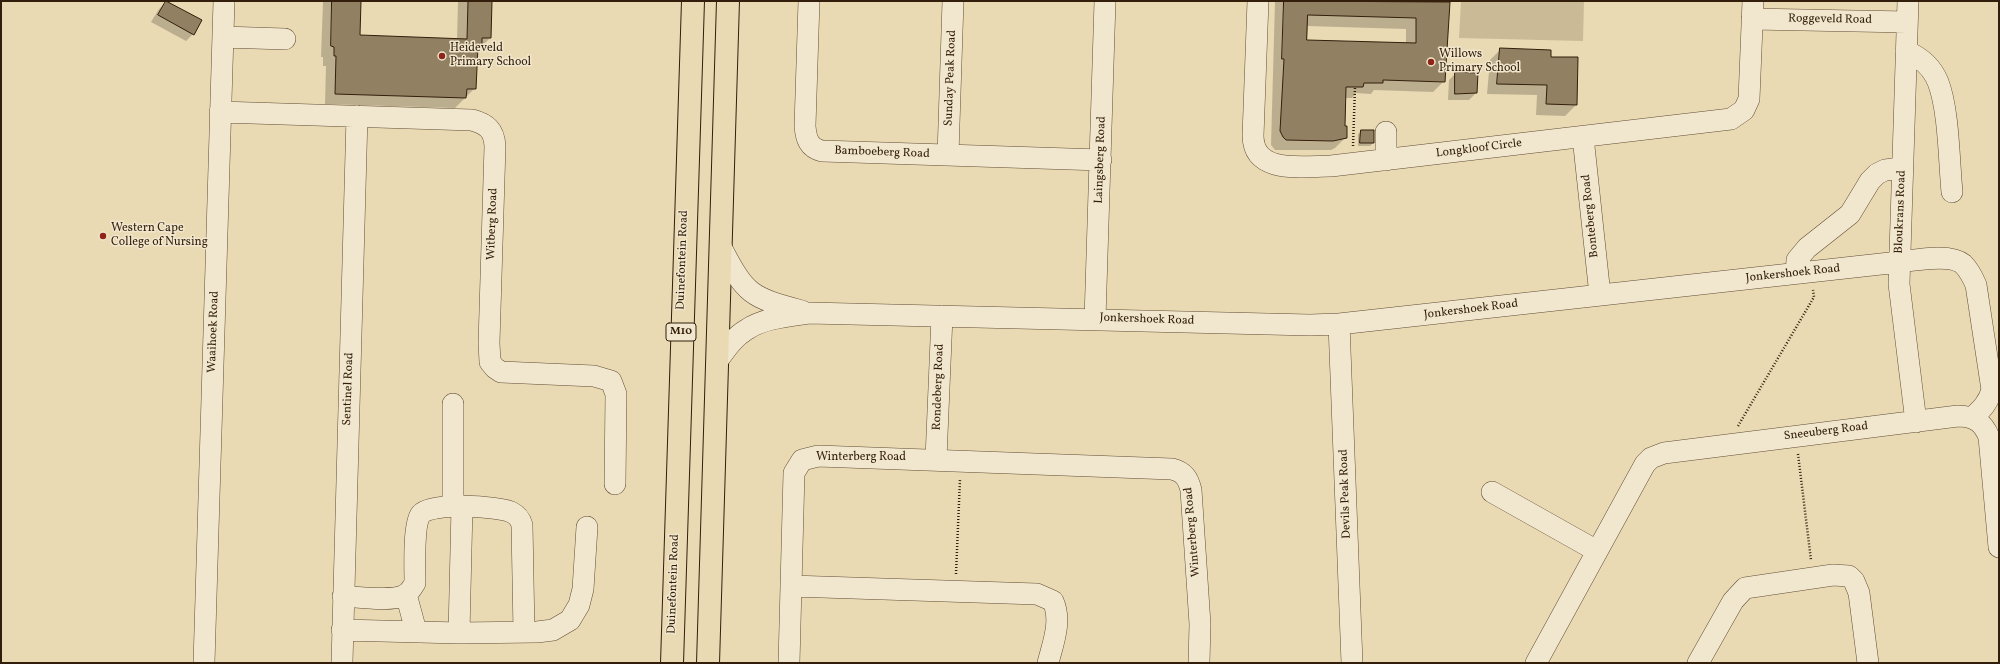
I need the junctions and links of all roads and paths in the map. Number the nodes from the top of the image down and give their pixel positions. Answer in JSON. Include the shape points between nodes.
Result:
{"nodes":[{"id":1,"x":224,"y":1,"type":"edge"},
{"id":2,"x":693,"y":1,"type":"edge"},
{"id":3,"x":728,"y":1,"type":"edge"},
{"id":4,"x":808,"y":1,"type":"edge"},
{"id":5,"x":953,"y":1,"type":"edge"},
{"id":6,"x":1105,"y":1,"type":"edge"},
{"id":7,"x":1258,"y":1,"type":"edge"},
{"id":8,"x":1908,"y":1,"type":"edge"},
{"id":9,"x":1753,"y":10,"type":"edge"},
{"id":10,"x":1907,"y":22,"type":"junction"},
{"id":11,"x":223,"y":37,"type":"junction"},
{"id":12,"x":285,"y":39,"type":"dead end"},
{"id":13,"x":1906,"y":51,"type":"junction"},
{"id":14,"x":1355,"y":87,"type":"dead end"},
{"id":15,"x":220,"y":112,"type":"junction"},
{"id":16,"x":357,"y":116,"type":"junction"},
{"id":17,"x":1386,"y":132,"type":"dead end"},
{"id":18,"x":1583,"y":137,"type":"junction"},
{"id":19,"x":1353,"y":148,"type":"dead end"},
{"id":20,"x":948,"y":155,"type":"junction"},
{"id":21,"x":1101,"y":160,"type":"junction"},
{"id":22,"x":1386,"y":160,"type":"junction"},
{"id":23,"x":1902,"y":168,"type":"junction"},
{"id":24,"x":1952,"y":192,"type":"dead end"},
{"id":25,"x":721,"y":247,"type":"junction"},
{"id":26,"x":1899,"y":262,"type":"junction"},
{"id":27,"x":1796,"y":273,"type":"junction"},
{"id":28,"x":1813,"y":289,"type":"dead end"},
{"id":29,"x":1600,"y":295,"type":"junction"},
{"id":30,"x":809,"y":313,"type":"junction"},
{"id":31,"x":942,"y":316,"type":"junction"},
{"id":32,"x":1095,"y":319,"type":"junction"},
{"id":33,"x":1339,"y":324,"type":"junction"},
{"id":34,"x":718,"y":360,"type":"junction"},
{"id":35,"x":453,"y":404,"type":"dead end"},
{"id":36,"x":1972,"y":418,"type":"junction"},
{"id":37,"x":1916,"y":422,"type":"junction"},
{"id":38,"x":1737,"y":429,"type":"dead end"},
{"id":39,"x":1798,"y":453,"type":"dead end"},
{"id":40,"x":936,"y":459,"type":"junction"},
{"id":41,"x":960,"y":478,"type":"dead end"},
{"id":42,"x":615,"y":484,"type":"dead end"},
{"id":43,"x":1492,"y":492,"type":"dead end"},
{"id":44,"x":458,"y":506,"type":"junction"},
{"id":45,"x":587,"y":527,"type":"dead end"},
{"id":46,"x":1999,"y":547,"type":"edge"},
{"id":47,"x":1597,"y":551,"type":"junction"},
{"id":48,"x":1811,"y":561,"type":"dead end"},
{"id":49,"x":956,"y":582,"type":"dead end"},
{"id":50,"x":791,"y":586,"type":"junction"},
{"id":51,"x":406,"y":594,"type":"junction"},
{"id":52,"x":343,"y":596,"type":"junction"},
{"id":53,"x":342,"y":630,"type":"junction"},
{"id":54,"x":416,"y":631,"type":"junction"},
{"id":55,"x":524,"y":632,"type":"junction"},
{"id":56,"x":459,"y":633,"type":"junction"},
{"id":57,"x":204,"y":663,"type":"edge"},
{"id":58,"x":342,"y":663,"type":"edge"},
{"id":59,"x":672,"y":663,"type":"edge"},
{"id":60,"x":708,"y":663,"type":"edge"},
{"id":61,"x":789,"y":663,"type":"edge"},
{"id":62,"x":1048,"y":663,"type":"edge"},
{"id":63,"x":1199,"y":663,"type":"edge"},
{"id":64,"x":1352,"y":663,"type":"edge"},
{"id":65,"x":1536,"y":663,"type":"edge"},
{"id":66,"x":1698,"y":663,"type":"edge"},
{"id":67,"x":1868,"y":663,"type":"edge"}],
"edges":[{"from":1,"to":11,"type":"street","name":"Waaihoek Road"},
{"from":2,"to":59,"type":"main road","name":"Duinefontein Road","number":"M10"},
{"from":3,"to":25,"type":"main road"},
{"from":4,"to":20,"type":"street","name":"Bamboeberg Road","via":[[805,126],[806,138],[812,148],[822,151]]},
{"from":5,"to":20,"type":"street","name":"Sunday Peak Road"},
{"from":6,"to":21,"type":"street","name":"Laingsberg Road"},
{"from":7,"to":22,"type":"street","name":"Longkloof Circle","via":[[1253,136],[1255,150],[1260,157],[1270,164],[1277,165],[1331,166]]},
{"from":8,"to":10,"type":"street","name":"Bloukrans Road"},
{"from":9,"to":10,"type":"street","name":"Roggeveld Road"},
{"from":9,"to":18,"type":"street","name":"Longkloof Circle","via":[[1750,99],[1738,115],[1724,120]]},
{"from":10,"to":13,"type":"street","name":"Bloukrans Road"},
{"from":11,"to":12,"type":"street"},
{"from":11,"to":15,"type":"street","name":"Waaihoek Road"},
{"from":13,"to":23,"type":"street","name":"Bloukrans Road"},
{"from":13,"to":24,"type":"street","via":[[1918,56],[1938,82],[1945,116]]},
{"from":14,"to":19,"type":"path"},
{"from":15,"to":16,"type":"street","name":"Witberg Road"},
{"from":15,"to":57,"type":"street","name":"Waaihoek Road"},
{"from":16,"to":42,"type":"street","name":"Witberg Road","via":[[472,120],[487,125],[492,131],[495,146],[490,362],[495,368],[509,374],[594,376],[611,381],[616,394]]},
{"from":16,"to":52,"type":"street","name":"Sentinel Road"},
{"from":17,"to":22,"type":"street"},
{"from":18,"to":22,"type":"street","name":"Longkloof Circle"},
{"from":18,"to":29,"type":"street","name":"Bonteberg Road"},
{"from":20,"to":21,"type":"street","name":"Bamboeberg Road"},
{"from":21,"to":32,"type":"street","name":"Laingsberg Road"},
{"from":23,"to":26,"type":"street","name":"Bloukrans Road"},
{"from":23,"to":27,"type":"street","via":[[1885,170],[1870,180],[1850,214],[1807,248],[1796,260]]},
{"from":25,"to":30,"type":"street","name":"Jonkershoek Road","via":[[744,287],[757,297]]},
{"from":25,"to":34,"type":"main road"},
{"from":26,"to":27,"type":"street","name":"Jonkershoek Road"},
{"from":26,"to":36,"type":"street","name":"Jonkershoek Road","via":[[1953,259],[1963,264],[1971,274],[1976,285],[1992,390],[1983,409]]},
{"from":26,"to":37,"type":"street","name":"Bloukrans Road","via":[[1899,284]]},
{"from":27,"to":29,"type":"street","name":"Jonkershoek Road"},
{"from":28,"to":38,"type":"path","via":[[1814,297]]},
{"from":29,"to":33,"type":"street","name":"Jonkershoek Road"},
{"from":30,"to":31,"type":"street","name":"Jonkershoek Road"},
{"from":30,"to":34,"type":"street","name":"Jonkershoek Road","via":[[776,318],[746,329],[734,339]]},
{"from":31,"to":32,"type":"street","name":"Jonkershoek Road"},
{"from":31,"to":40,"type":"street","name":"Rondeberg Road"},
{"from":32,"to":33,"type":"street","name":"Jonkershoek Road"},
{"from":33,"to":64,"type":"street","name":"Devils Peak Road"},
{"from":34,"to":60,"type":"main road"},
{"from":35,"to":44,"type":"street"},
{"from":36,"to":37,"type":"street","name":"Sneeuberg Road","via":[[1958,416]]},
{"from":36,"to":46,"type":"street","via":[[1983,425],[1988,437]]},
{"from":37,"to":47,"type":"street","name":"Sneeuberg Road","via":[[1658,455],[1645,464]]},
{"from":39,"to":48,"type":"path"},
{"from":40,"to":50,"type":"street","name":"Winterberg Road","via":[[818,456],[802,460],[794,473]]},
{"from":40,"to":63,"type":"street","name":"Winterberg Road","via":[[1181,471],[1186,476],[1191,490],[1200,624]]},
{"from":41,"to":49,"type":"path"},
{"from":43,"to":47,"type":"street"},
{"from":44,"to":51,"type":"street","via":[[429,510],[423,512],[419,518],[415,583]]},
{"from":44,"to":55,"type":"street","via":[[502,509],[520,518],[523,533]]},
{"from":44,"to":56,"type":"street"},
{"from":45,"to":55,"type":"street","via":[[583,590],[579,605],[570,620],[553,630]]},
{"from":47,"to":65,"type":"street","name":"Sneeuberg Road"},
{"from":50,"to":61,"type":"street","name":"Winterberg Road"},
{"from":50,"to":62,"type":"street","via":[[1037,594],[1053,601],[1057,610],[1058,620]]},
{"from":51,"to":52,"type":"street","via":[[393,598]]},
{"from":51,"to":54,"type":"street"},
{"from":52,"to":53,"type":"street","name":"Sentinel Road"},
{"from":53,"to":54,"type":"street"},
{"from":53,"to":58,"type":"street","name":"Sentinel Road"},
{"from":54,"to":56,"type":"street"},
{"from":55,"to":56,"type":"street"},
{"from":66,"to":67,"type":"street","via":[[1732,601],[1745,588],[1833,575],[1849,576],[1858,586]]}]}
